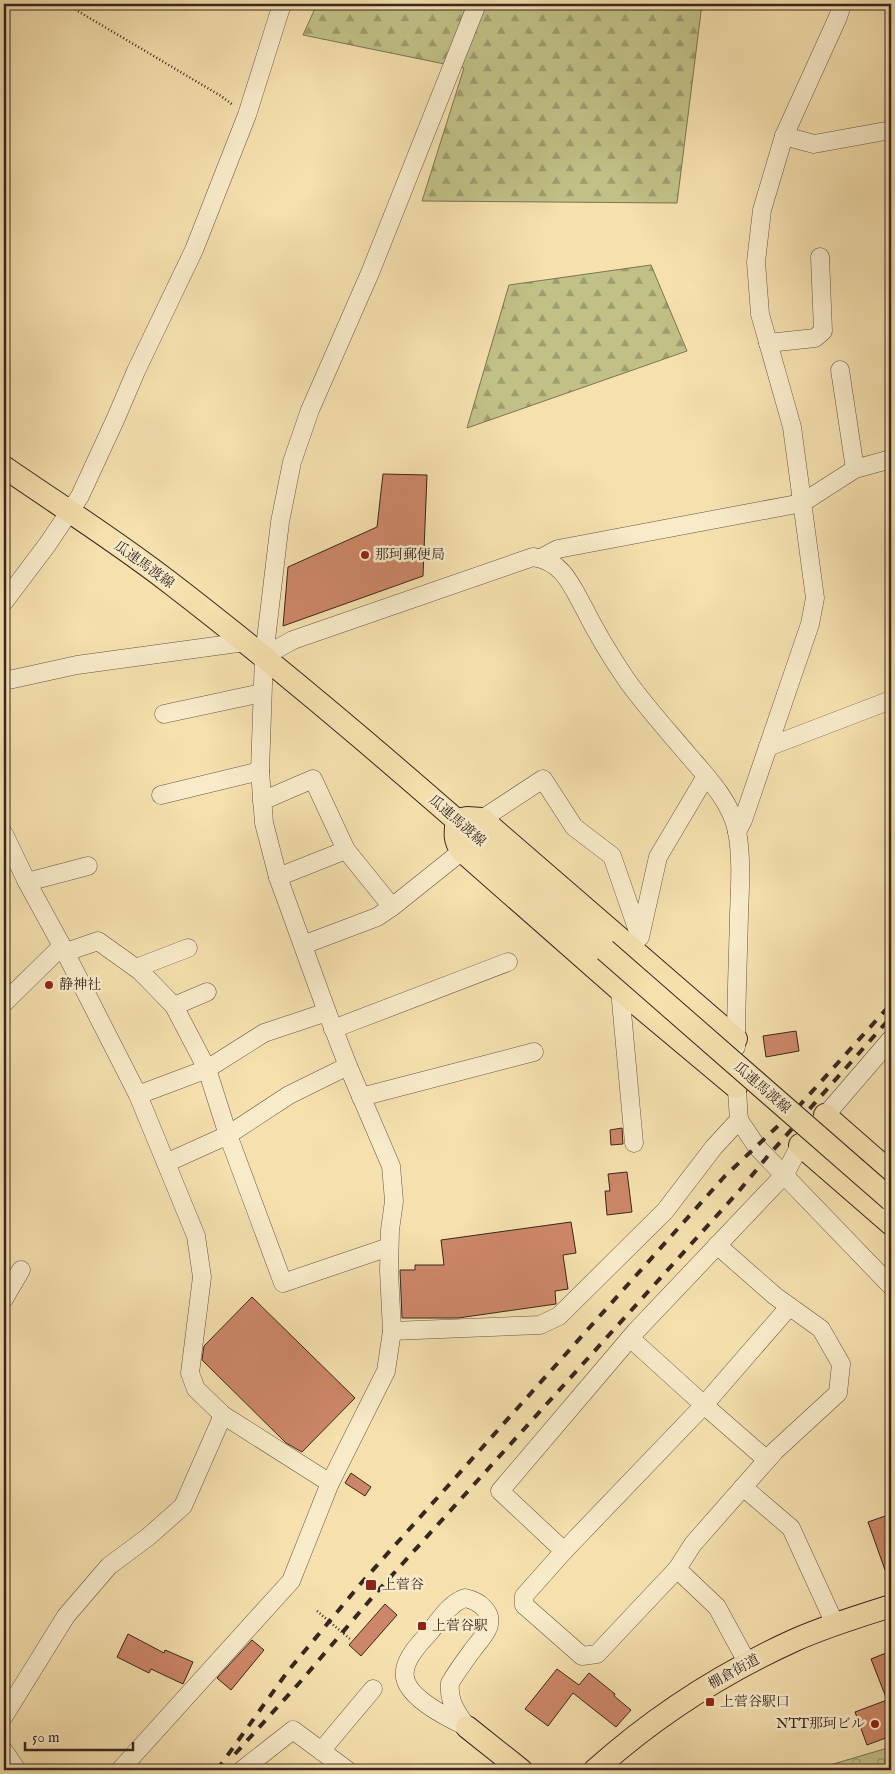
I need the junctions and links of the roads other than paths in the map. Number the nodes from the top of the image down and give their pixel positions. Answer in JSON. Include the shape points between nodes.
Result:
{"nodes":[{"id":1,"x":282,"y":4,"type":"edge"},
{"id":2,"x":478,"y":4,"type":"edge"},
{"id":3,"x":842,"y":4,"type":"edge"},
{"id":4,"x":891,"y":130,"type":"edge"},
{"id":5,"x":784,"y":136,"type":"junction"},
{"id":6,"x":820,"y":257,"type":"dead end"},
{"id":7,"x":768,"y":343,"type":"junction"},
{"id":8,"x":840,"y":370,"type":"dead end"},
{"id":9,"x":891,"y":459,"type":"edge"},
{"id":10,"x":4,"y":467,"type":"edge"},
{"id":11,"x":855,"y":469,"type":"junction"},
{"id":12,"x":802,"y":503,"type":"junction"},
{"id":13,"x":69,"y":512,"type":"junction"},
{"id":14,"x":541,"y":558,"type":"junction"},
{"id":15,"x":4,"y":602,"type":"edge"},
{"id":16,"x":246,"y":642,"type":"junction"},
{"id":17,"x":264,"y":656,"type":"junction"},
{"id":18,"x":4,"y":681,"type":"edge"},
{"id":19,"x":262,"y":693,"type":"junction"},
{"id":20,"x":891,"y":700,"type":"edge"},
{"id":21,"x":164,"y":714,"type":"dead end"},
{"id":22,"x":768,"y":747,"type":"junction"},
{"id":23,"x":260,"y":771,"type":"junction"},
{"id":24,"x":706,"y":776,"type":"junction"},
{"id":25,"x":161,"y":795,"type":"dead end"},
{"id":26,"x":262,"y":801,"type":"junction"},
{"id":27,"x":482,"y":819,"type":"junction"},
{"id":28,"x":457,"y":820,"type":"junction"},
{"id":29,"x":737,"y":832,"type":"junction"},
{"id":30,"x":4,"y":834,"type":"edge"},
{"id":31,"x":346,"y":850,"type":"junction"},
{"id":32,"x":462,"y":852,"type":"junction"},
{"id":33,"x":88,"y":866,"type":"dead end"},
{"id":34,"x":278,"y":877,"type":"junction"},
{"id":35,"x":27,"y":882,"type":"junction"},
{"id":36,"x":392,"y":907,"type":"junction"},
{"id":37,"x":302,"y":944,"type":"junction"},
{"id":38,"x":641,"y":947,"type":"junction"},
{"id":39,"x":188,"y":948,"type":"dead end"},
{"id":40,"x":64,"y":949,"type":"junction"},
{"id":41,"x":508,"y":962,"type":"dead end"},
{"id":42,"x":136,"y":968,"type":"junction"},
{"id":43,"x":620,"y":990,"type":"junction"},
{"id":44,"x":207,"y":992,"type":"dead end"},
{"id":45,"x":4,"y":1003,"type":"edge"},
{"id":46,"x":174,"y":1006,"type":"junction"},
{"id":47,"x":327,"y":1012,"type":"junction"},
{"id":48,"x":334,"y":1029,"type":"junction"},
{"id":49,"x":736,"y":1039,"type":"junction"},
{"id":50,"x":891,"y":1040,"type":"edge"},
{"id":51,"x":534,"y":1052,"type":"dead end"},
{"id":52,"x":348,"y":1066,"type":"junction"},
{"id":53,"x":207,"y":1069,"type":"junction"},
{"id":54,"x":736,"y":1087,"type":"junction"},
{"id":55,"x":138,"y":1095,"type":"junction"},
{"id":56,"x":361,"y":1097,"type":"junction"},
{"id":57,"x":825,"y":1115,"type":"junction"},
{"id":58,"x":739,"y":1120,"type":"junction"},
{"id":59,"x":228,"y":1135,"type":"junction"},
{"id":60,"x":634,"y":1143,"type":"dead end"},
{"id":61,"x":800,"y":1145,"type":"junction"},
{"id":62,"x":166,"y":1163,"type":"junction"},
{"id":63,"x":891,"y":1173,"type":"edge"},
{"id":64,"x":785,"y":1174,"type":"junction"},
{"id":65,"x":891,"y":1200,"type":"edge"},
{"id":66,"x":891,"y":1224,"type":"edge"},
{"id":67,"x":717,"y":1245,"type":"junction"},
{"id":68,"x":389,"y":1246,"type":"junction"},
{"id":69,"x":21,"y":1270,"type":"dead end"},
{"id":70,"x":891,"y":1286,"type":"edge"},
{"id":71,"x":4,"y":1299,"type":"edge"},
{"id":72,"x":789,"y":1306,"type":"junction"},
{"id":73,"x":392,"y":1331,"type":"junction"},
{"id":74,"x":630,"y":1338,"type":"junction"},
{"id":75,"x":704,"y":1405,"type":"junction"},
{"id":76,"x":223,"y":1415,"type":"junction"},
{"id":77,"x":767,"y":1460,"type":"junction"},
{"id":78,"x":330,"y":1483,"type":"junction"},
{"id":79,"x":743,"y":1487,"type":"junction"},
{"id":80,"x":564,"y":1551,"type":"junction"},
{"id":81,"x":677,"y":1569,"type":"junction"},
{"id":82,"x":891,"y":1606,"type":"edge"},
{"id":83,"x":835,"y":1624,"type":"junction"},
{"id":84,"x":748,"y":1664,"type":"junction"},
{"id":85,"x":450,"y":1683,"type":"junction"},
{"id":86,"x":373,"y":1689,"type":"dead end"},
{"id":87,"x":419,"y":1697,"type":"junction"},
{"id":88,"x":4,"y":1716,"type":"edge"},
{"id":89,"x":467,"y":1727,"type":"junction"},
{"id":90,"x":4,"y":1751,"type":"edge"},
{"id":91,"x":321,"y":1751,"type":"junction"},
{"id":92,"x":17,"y":1770,"type":"edge"},
{"id":93,"x":120,"y":1770,"type":"edge"},
{"id":94,"x":242,"y":1770,"type":"edge"},
{"id":95,"x":347,"y":1770,"type":"edge"},
{"id":96,"x":521,"y":1770,"type":"edge"},
{"id":97,"x":595,"y":1770,"type":"edge"}],
"edges":[{"from":1,"to":13,"type":"street","via":[[247,115],[194,250],[80,496]]},
{"from":2,"to":17,"type":"street","via":[[374,264],[310,410],[292,462],[280,522]]},
{"from":3,"to":5,"type":"street"},
{"from":4,"to":5,"type":"street","via":[[814,144]]},
{"from":5,"to":7,"type":"street","via":[[762,210],[756,262],[760,314]]},
{"from":6,"to":7,"type":"street","via":[[822,331],[815,338]]},
{"from":7,"to":12,"type":"street","via":[[792,428]]},
{"from":8,"to":11,"type":"street"},
{"from":9,"to":11,"type":"street"},
{"from":10,"to":13,"type":"main road","name":"瓜連馬渡線"},
{"from":11,"to":12,"type":"street"},
{"from":12,"to":14,"type":"street","via":[[558,549]]},
{"from":12,"to":22,"type":"street","via":[[815,598],[810,624]]},
{"from":13,"to":15,"type":"street"},
{"from":13,"to":16,"type":"main road","name":"瓜連馬渡線","via":[[168,581]]},
{"from":14,"to":17,"type":"street","via":[[516,562],[293,640]]},
{"from":14,"to":24,"type":"street","via":[[555,565],[569,579],[626,679]]},
{"from":16,"to":17,"type":"main road","name":"瓜連馬渡線"},
{"from":16,"to":18,"type":"street","via":[[77,665]]},
{"from":17,"to":19,"type":"street"},
{"from":17,"to":28,"type":"main road","name":"瓜連馬渡線"},
{"from":19,"to":21,"type":"street"},
{"from":19,"to":23,"type":"street"},
{"from":20,"to":22,"type":"street"},
{"from":22,"to":29,"type":"street"},
{"from":23,"to":25,"type":"street"},
{"from":23,"to":26,"type":"street"},
{"from":24,"to":29,"type":"street","via":[[726,804]]},
{"from":24,"to":38,"type":"street","via":[[658,856]]},
{"from":26,"to":31,"type":"street","via":[[313,779]]},
{"from":26,"to":34,"type":"street","via":[[264,823]]},
{"from":27,"to":28,"type":"main road"},
{"from":27,"to":38,"type":"main road"},
{"from":27,"to":38,"type":"street","via":[[543,779],[574,827],[612,856]]},
{"from":28,"to":32,"type":"main road","via":[[455,838]]},
{"from":28,"to":65,"type":"main road","name":"瓜連馬渡線","bridge":true},
{"from":29,"to":49,"type":"street","via":[[740,888]]},
{"from":30,"to":35,"type":"street"},
{"from":31,"to":34,"type":"street"},
{"from":31,"to":36,"type":"street"},
{"from":32,"to":36,"type":"street"},
{"from":32,"to":43,"type":"main road"},
{"from":33,"to":35,"type":"street"},
{"from":34,"to":37,"type":"street"},
{"from":35,"to":40,"type":"street"},
{"from":36,"to":37,"type":"street","via":[[377,917]]},
{"from":37,"to":47,"type":"street"},
{"from":38,"to":49,"type":"main road"},
{"from":39,"to":42,"type":"street"},
{"from":40,"to":42,"type":"street","via":[[98,941]]},
{"from":40,"to":45,"type":"street"},
{"from":40,"to":55,"type":"street"},
{"from":41,"to":48,"type":"street"},
{"from":42,"to":46,"type":"street"},
{"from":43,"to":54,"type":"main road"},
{"from":43,"to":60,"type":"street"},
{"from":44,"to":46,"type":"street"},
{"from":46,"to":53,"type":"street"},
{"from":47,"to":48,"type":"street"},
{"from":47,"to":53,"type":"street","via":[[264,1033]]},
{"from":48,"to":52,"type":"street"},
{"from":49,"to":54,"type":"street"},
{"from":50,"to":57,"type":"street"},
{"from":51,"to":56,"type":"street"},
{"from":52,"to":56,"type":"street"},
{"from":52,"to":59,"type":"street","via":[[289,1095]]},
{"from":53,"to":55,"type":"street"},
{"from":53,"to":59,"type":"street"},
{"from":54,"to":58,"type":"street"},
{"from":55,"to":62,"type":"street"},
{"from":56,"to":68,"type":"street","via":[[391,1166],[394,1201]]},
{"from":57,"to":61,"type":"street"},
{"from":57,"to":63,"type":"main road"},
{"from":58,"to":64,"type":"street","via":[[757,1147]]},
{"from":58,"to":73,"type":"street","via":[[665,1211],[559,1316],[540,1325]]},
{"from":59,"to":62,"type":"street"},
{"from":59,"to":68,"type":"street","via":[[283,1283]]},
{"from":61,"to":64,"type":"street"},
{"from":61,"to":66,"type":"main road"},
{"from":62,"to":76,"type":"street","via":[[196,1236],[202,1277],[190,1373],[196,1389]]},
{"from":64,"to":67,"type":"street"},
{"from":64,"to":70,"type":"street"},
{"from":67,"to":72,"type":"street"},
{"from":67,"to":74,"type":"street"},
{"from":68,"to":73,"type":"street"},
{"from":69,"to":71,"type":"street"},
{"from":72,"to":75,"type":"street"},
{"from":72,"to":77,"type":"street","via":[[821,1329],[841,1364],[838,1393]]},
{"from":73,"to":78,"type":"street","via":[[386,1371]]},
{"from":74,"to":75,"type":"street"},
{"from":74,"to":80,"type":"street","via":[[500,1490]]},
{"from":75,"to":77,"type":"street"},
{"from":75,"to":80,"type":"street"},
{"from":76,"to":78,"type":"street"},
{"from":76,"to":88,"type":"street","via":[[183,1506],[109,1566],[66,1616]]},
{"from":77,"to":79,"type":"street"},
{"from":78,"to":93,"type":"street","via":[[291,1581]]},
{"from":79,"to":81,"type":"street","via":[[693,1544]]},
{"from":79,"to":83,"type":"street","via":[[791,1528]]},
{"from":80,"to":81,"type":"street","via":[[524,1596],[524,1606],[582,1656],[597,1654]]},
{"from":81,"to":84,"type":"street","via":[[717,1607]]},
{"from":82,"to":83,"type":"main road","name":"棚倉街道"},
{"from":83,"to":84,"type":"main road","name":"棚倉街道"},
{"from":84,"to":97,"type":"main road","name":"棚倉街道","via":[[674,1708]]},
{"from":85,"to":87,"type":"street","via":[[432,1694]]},
{"from":85,"to":87,"type":"street","via":[[488,1628],[487,1612],[481,1604],[466,1598],[457,1600],[408,1660],[404,1676]]},
{"from":85,"to":89,"type":"street","via":[[452,1701]]},
{"from":86,"to":91,"type":"street"},
{"from":87,"to":89,"type":"street","via":[[440,1714]]},
{"from":89,"to":96,"type":"main road"},
{"from":90,"to":92,"type":"street"},
{"from":91,"to":94,"type":"street","via":[[292,1730]]},
{"from":91,"to":95,"type":"street"}]}
